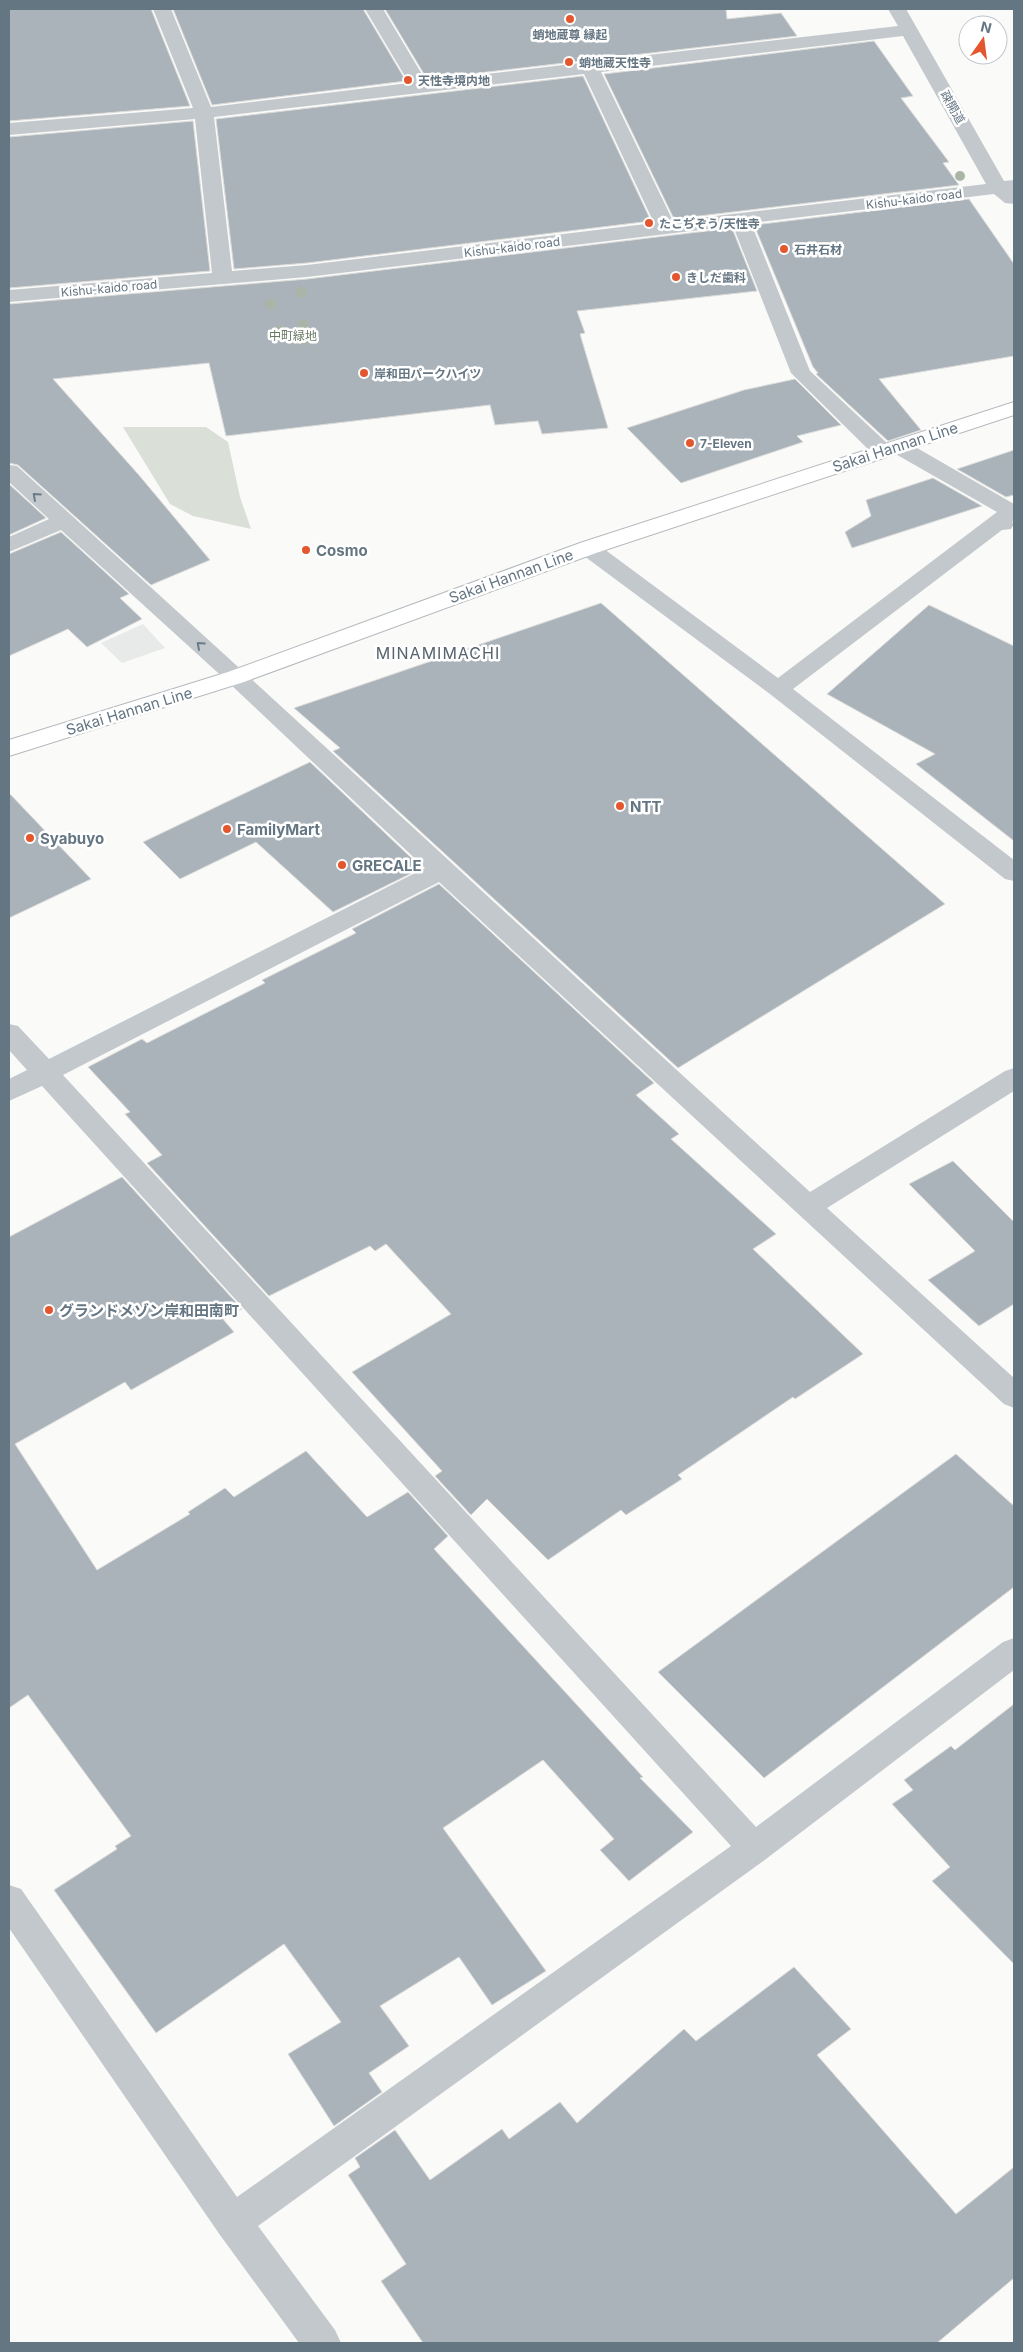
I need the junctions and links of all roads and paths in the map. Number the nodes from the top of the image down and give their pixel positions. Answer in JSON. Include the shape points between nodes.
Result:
{"nodes":[{"id":1,"x":162,"y":9,"type":"edge"},
{"id":2,"x":374,"y":9,"type":"edge"},
{"id":3,"x":897,"y":9,"type":"edge"},
{"id":4,"x":908,"y":30,"type":"junction"},
{"id":5,"x":590,"y":68,"type":"junction"},
{"id":6,"x":421,"y":88,"type":"junction"},
{"id":7,"x":204,"y":113,"type":"junction"},
{"id":8,"x":9,"y":129,"type":"edge"},
{"id":9,"x":1007,"y":187,"type":"edge"},
{"id":10,"x":1014,"y":201,"type":"edge"},
{"id":11,"x":740,"y":219,"type":"junction"},
{"id":12,"x":666,"y":228,"type":"junction"},
{"id":13,"x":223,"y":278,"type":"junction"},
{"id":14,"x":9,"y":296,"type":"edge"},
{"id":15,"x":1014,"y":408,"type":"edge"},
{"id":16,"x":890,"y":448,"type":"junction"},
{"id":17,"x":9,"y":471,"type":"edge"},
{"id":18,"x":1010,"y":518,"type":"edge"},
{"id":19,"x":64,"y":521,"type":"junction"},
{"id":20,"x":9,"y":545,"type":"edge"},
{"id":21,"x":588,"y":548,"type":"junction"},
{"id":22,"x":236,"y":677,"type":"junction"},
{"id":23,"x":778,"y":689,"type":"junction"},
{"id":24,"x":9,"y":748,"type":"edge"},
{"id":25,"x":442,"y":870,"type":"junction"},
{"id":26,"x":1014,"y":873,"type":"edge"},
{"id":27,"x":9,"y":1033,"type":"edge"},
{"id":28,"x":45,"y":1072,"type":"junction"},
{"id":29,"x":1014,"y":1078,"type":"edge"},
{"id":30,"x":9,"y":1091,"type":"edge"},
{"id":31,"x":808,"y":1206,"type":"junction"},
{"id":32,"x":1014,"y":1396,"type":"edge"},
{"id":33,"x":1014,"y":1652,"type":"edge"},
{"id":34,"x":754,"y":1848,"type":"junction"},
{"id":35,"x":9,"y":1900,"type":"edge"},
{"id":36,"x":233,"y":2222,"type":"junction"},
{"id":37,"x":322,"y":2343,"type":"edge"}],
"edges":[{"from":1,"to":7,"type":"street"},
{"from":2,"to":6,"type":"street"},
{"from":3,"to":4,"type":"street","name":"疎開道"},
{"from":4,"to":5,"type":"street"},
{"from":4,"to":9,"type":"street","name":"疎開道"},
{"from":5,"to":6,"type":"street"},
{"from":5,"to":12,"type":"street"},
{"from":6,"to":7,"type":"street"},
{"from":7,"to":8,"type":"street"},
{"from":7,"to":13,"type":"street"},
{"from":9,"to":10,"type":"street","name":"疎開道"},
{"from":9,"to":11,"type":"street","name":"Kishu-kaido road"},
{"from":11,"to":12,"type":"street","name":"Kishu-kaido road"},
{"from":11,"to":16,"type":"street","via":[[801,373]]},
{"from":12,"to":13,"type":"street","name":"Kishu-kaido road"},
{"from":13,"to":14,"type":"street","name":"Kishu-kaido road"},
{"from":15,"to":16,"type":"main road","name":"Sakai Hannan Line"},
{"from":16,"to":18,"type":"street"},
{"from":16,"to":21,"type":"main road","name":"Sakai Hannan Line"},
{"from":19,"to":17,"type":"street","one_way":true},
{"from":18,"to":23,"type":"street"},
{"from":19,"to":20,"type":"street"},
{"from":22,"to":19,"type":"street","one_way":true},
{"from":21,"to":22,"type":"main road","name":"Sakai Hannan Line"},
{"from":21,"to":23,"type":"street"},
{"from":22,"to":24,"type":"main road","name":"Sakai Hannan Line"},
{"from":22,"to":25,"type":"street"},
{"from":23,"to":26,"type":"street"},
{"from":25,"to":28,"type":"street"},
{"from":25,"to":31,"type":"street"},
{"from":27,"to":28,"type":"street"},
{"from":28,"to":30,"type":"street"},
{"from":28,"to":34,"type":"street"},
{"from":29,"to":31,"type":"street"},
{"from":31,"to":32,"type":"street"},
{"from":33,"to":34,"type":"street"},
{"from":34,"to":36,"type":"street"},
{"from":35,"to":36,"type":"street"},
{"from":36,"to":37,"type":"street"}]}
